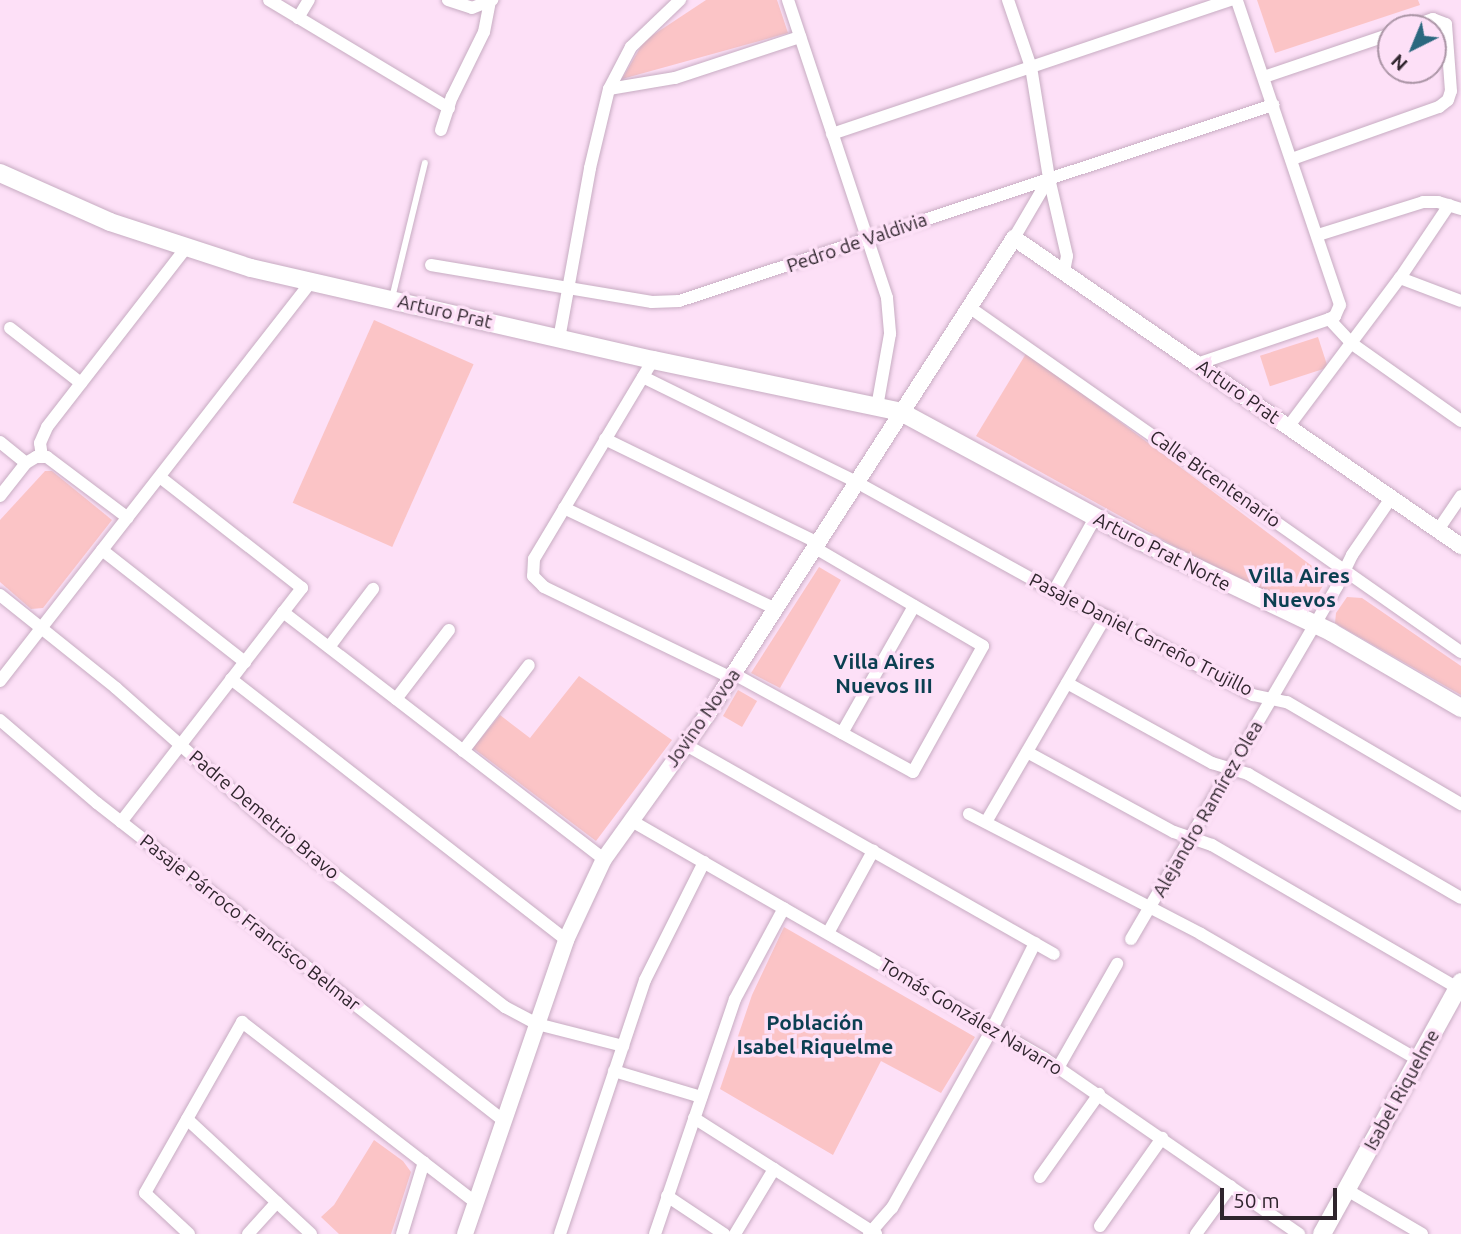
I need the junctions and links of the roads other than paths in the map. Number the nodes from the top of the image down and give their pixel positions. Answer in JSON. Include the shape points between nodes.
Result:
{"nodes":[{"id":1,"x":269,"y":0,"type":"edge"},
{"id":2,"x":309,"y":0,"type":"edge"},
{"id":3,"x":448,"y":0,"type":"edge"},
{"id":4,"x":680,"y":0,"type":"edge"},
{"id":5,"x":788,"y":0,"type":"edge"},
{"id":6,"x":1008,"y":0,"type":"edge"},
{"id":7,"x":1231,"y":0,"type":"edge"},
{"id":8,"x":1237,"y":0,"type":"edge"},
{"id":9,"x":491,"y":1,"type":"edge"},
{"id":10,"x":298,"y":18,"type":"junction"},
{"id":11,"x":800,"y":37,"type":"junction"},
{"id":12,"x":1447,"y":37,"type":"edge"},
{"id":13,"x":1377,"y":39,"type":"edge"},
{"id":14,"x":1031,"y":67,"type":"junction"},
{"id":15,"x":1264,"y":77,"type":"junction"},
{"id":16,"x":608,"y":89,"type":"junction"},
{"id":17,"x":1273,"y":105,"type":"junction"},
{"id":18,"x":449,"y":108,"type":"junction"},
{"id":19,"x":441,"y":130,"type":"dead end"},
{"id":20,"x":832,"y":134,"type":"junction"},
{"id":21,"x":1292,"y":159,"type":"junction"},
{"id":22,"x":425,"y":163,"type":"dead end"},
{"id":23,"x":0,"y":173,"type":"edge"},
{"id":24,"x":1049,"y":178,"type":"junction"},
{"id":25,"x":1455,"y":207,"type":"edge"},
{"id":26,"x":1318,"y":235,"type":"junction"},
{"id":27,"x":868,"y":239,"type":"junction"},
{"id":28,"x":1014,"y":239,"type":"junction"},
{"id":29,"x":186,"y":248,"type":"junction"},
{"id":30,"x":431,"y":265,"type":"dead end"},
{"id":31,"x":1063,"y":272,"type":"junction"},
{"id":32,"x":1400,"y":278,"type":"junction"},
{"id":33,"x":312,"y":282,"type":"junction"},
{"id":34,"x":569,"y":288,"type":"junction"},
{"id":35,"x":392,"y":300,"type":"junction"},
{"id":36,"x":1461,"y":301,"type":"edge"},
{"id":37,"x":970,"y":307,"type":"junction"},
{"id":38,"x":1329,"y":319,"type":"junction"},
{"id":39,"x":10,"y":328,"type":"dead end"},
{"id":40,"x":559,"y":338,"type":"junction"},
{"id":41,"x":1351,"y":343,"type":"junction"},
{"id":42,"x":653,"y":360,"type":"junction"},
{"id":43,"x":1197,"y":364,"type":"junction"},
{"id":44,"x":643,"y":377,"type":"junction"},
{"id":45,"x":81,"y":383,"type":"junction"},
{"id":46,"x":877,"y":407,"type":"junction"},
{"id":47,"x":901,"y":412,"type":"junction"},
{"id":48,"x":1461,"y":421,"type":"edge"},
{"id":49,"x":1288,"y":427,"type":"junction"},
{"id":50,"x":605,"y":439,"type":"junction"},
{"id":51,"x":0,"y":442,"type":"edge"},
{"id":52,"x":41,"y":457,"type":"junction"},
{"id":53,"x":26,"y":463,"type":"junction"},
{"id":54,"x":160,"y":477,"type":"junction"},
{"id":55,"x":858,"y":483,"type":"junction"},
{"id":56,"x":0,"y":496,"type":"edge"},
{"id":57,"x":1461,"y":496,"type":"edge"},
{"id":58,"x":1391,"y":498,"type":"junction"},
{"id":59,"x":564,"y":508,"type":"junction"},
{"id":60,"x":128,"y":518,"type":"junction"},
{"id":61,"x":1095,"y":518,"type":"junction"},
{"id":62,"x":1438,"y":530,"type":"junction"},
{"id":63,"x":817,"y":546,"type":"junction"},
{"id":64,"x":1461,"y":546,"type":"edge"},
{"id":65,"x":102,"y":551,"type":"junction"},
{"id":66,"x":1345,"y":570,"type":"junction"},
{"id":67,"x":373,"y":589,"type":"dead end"},
{"id":68,"x":1054,"y":591,"type":"junction"},
{"id":69,"x":0,"y":595,"type":"edge"},
{"id":70,"x":914,"y":606,"type":"junction"},
{"id":71,"x":776,"y":609,"type":"junction"},
{"id":72,"x":283,"y":612,"type":"junction"},
{"id":73,"x":1106,"y":616,"type":"junction"},
{"id":74,"x":1314,"y":626,"type":"junction"},
{"id":75,"x":41,"y":628,"type":"junction"},
{"id":76,"x":449,"y":630,"type":"dead end"},
{"id":77,"x":329,"y":647,"type":"junction"},
{"id":78,"x":1461,"y":652,"type":"edge"},
{"id":79,"x":244,"y":662,"type":"junction"},
{"id":80,"x":529,"y":665,"type":"dead end"},
{"id":81,"x":733,"y":676,"type":"junction"},
{"id":82,"x":231,"y":679,"type":"junction"},
{"id":83,"x":0,"y":681,"type":"edge"},
{"id":84,"x":1067,"y":683,"type":"junction"},
{"id":85,"x":396,"y":699,"type":"junction"},
{"id":86,"x":1272,"y":699,"type":"junction"},
{"id":87,"x":1461,"y":708,"type":"edge"},
{"id":88,"x":0,"y":720,"type":"edge"},
{"id":89,"x":842,"y":733,"type":"junction"},
{"id":90,"x":181,"y":745,"type":"junction"},
{"id":91,"x":686,"y":745,"type":"junction"},
{"id":92,"x":463,"y":751,"type":"junction"},
{"id":93,"x":1027,"y":752,"type":"junction"},
{"id":94,"x":1231,"y":768,"type":"junction"},
{"id":95,"x":1461,"y":804,"type":"edge"},
{"id":96,"x":969,"y":814,"type":"dead end"},
{"id":97,"x":631,"y":820,"type":"junction"},
{"id":98,"x":121,"y":822,"type":"junction"},
{"id":99,"x":986,"y":822,"type":"junction"},
{"id":100,"x":1191,"y":838,"type":"junction"},
{"id":101,"x":873,"y":851,"type":"junction"},
{"id":102,"x":604,"y":859,"type":"junction"},
{"id":103,"x":704,"y":862,"type":"junction"},
{"id":104,"x":1461,"y":898,"type":"edge"},
{"id":105,"x":784,"y":908,"type":"junction"},
{"id":106,"x":1150,"y":908,"type":"junction"},
{"id":107,"x":828,"y":933,"type":"junction"},
{"id":108,"x":1131,"y":939,"type":"dead end"},
{"id":109,"x":566,"y":940,"type":"junction"},
{"id":110,"x":1035,"y":943,"type":"junction"},
{"id":111,"x":1055,"y":954,"type":"dead end"},
{"id":112,"x":1117,"y":964,"type":"dead end"},
{"id":113,"x":1460,"y":985,"type":"edge"},
{"id":114,"x":537,"y":1024,"type":"junction"},
{"id":115,"x":993,"y":1027,"type":"junction"},
{"id":116,"x":623,"y":1046,"type":"junction"},
{"id":117,"x":1418,"y":1060,"type":"junction"},
{"id":118,"x":1058,"y":1068,"type":"junction"},
{"id":119,"x":614,"y":1071,"type":"junction"},
{"id":120,"x":1099,"y":1094,"type":"junction"},
{"id":121,"x":701,"y":1097,"type":"junction"},
{"id":122,"x":694,"y":1118,"type":"junction"},
{"id":123,"x":187,"y":1119,"type":"junction"},
{"id":124,"x":504,"y":1121,"type":"junction"},
{"id":125,"x":1162,"y":1138,"type":"junction"},
{"id":126,"x":424,"y":1162,"type":"junction"},
{"id":127,"x":774,"y":1169,"type":"junction"},
{"id":128,"x":1040,"y":1177,"type":"dead end"},
{"id":129,"x":1231,"y":1186,"type":"junction"},
{"id":130,"x":1347,"y":1190,"type":"junction"},
{"id":131,"x":667,"y":1196,"type":"junction"},
{"id":132,"x":277,"y":1202,"type":"junction"},
{"id":133,"x":476,"y":1203,"type":"junction"},
{"id":134,"x":1100,"y":1226,"type":"dead end"},
{"id":135,"x":872,"y":1233,"type":"edge"},
{"id":136,"x":189,"y":1234,"type":"edge"},
{"id":137,"x":247,"y":1234,"type":"edge"},
{"id":138,"x":311,"y":1234,"type":"edge"},
{"id":139,"x":402,"y":1234,"type":"edge"},
{"id":140,"x":465,"y":1234,"type":"edge"},
{"id":141,"x":560,"y":1234,"type":"edge"},
{"id":142,"x":654,"y":1234,"type":"edge"},
{"id":143,"x":724,"y":1234,"type":"edge"},
{"id":144,"x":735,"y":1234,"type":"edge"},
{"id":145,"x":1196,"y":1234,"type":"edge"},
{"id":146,"x":1298,"y":1234,"type":"edge"},
{"id":147,"x":1322,"y":1234,"type":"edge"},
{"id":148,"x":1422,"y":1234,"type":"edge"}],
"edges":[{"from":1,"to":10,"type":"street"},
{"from":2,"to":10,"type":"street"},
{"from":3,"to":9,"type":"street","via":[[472,8]]},
{"from":4,"to":16,"type":"street","via":[[631,47]]},
{"from":5,"to":11,"type":"street"},
{"from":6,"to":14,"type":"street"},
{"from":7,"to":14,"type":"street"},
{"from":8,"to":15,"type":"street"},
{"from":9,"to":18,"type":"street","via":[[484,32]]},
{"from":10,"to":18,"type":"street"},
{"from":11,"to":16,"type":"street","via":[[675,78]]},
{"from":11,"to":20,"type":"street"},
{"from":12,"to":21,"type":"street","via":[[1448,100]]},
{"from":13,"to":15,"type":"street"},
{"from":14,"to":20,"type":"street"},
{"from":14,"to":24,"type":"street"},
{"from":15,"to":17,"type":"street"},
{"from":16,"to":34,"type":"street"},
{"from":17,"to":21,"type":"street"},
{"from":17,"to":24,"type":"street","name":"Pedro de Valdivia"},
{"from":18,"to":19,"type":"street"},
{"from":20,"to":27,"type":"street"},
{"from":21,"to":26,"type":"street"},
{"from":22,"to":35,"type":"lane"},
{"from":23,"to":29,"type":"main road","name":"Arturo Prat","via":[[72,207]]},
{"from":24,"to":27,"type":"street","name":"Pedro de Valdivia"},
{"from":24,"to":28,"type":"street"},
{"from":24,"to":31,"type":"street","via":[[1067,256]]},
{"from":25,"to":26,"type":"street","via":[[1431,201],[1414,203]]},
{"from":25,"to":32,"type":"street"},
{"from":26,"to":38,"type":"street","via":[[1340,299],[1339,311]]},
{"from":27,"to":34,"type":"street","name":"Pedro de Valdivia","via":[[679,302]]},
{"from":27,"to":46,"type":"street","via":[[890,322]]},
{"from":28,"to":31,"type":"street","name":"Arturo Prat"},
{"from":28,"to":37,"type":"street","name":"Jovino Novoa"},
{"from":29,"to":33,"type":"main road","name":"Arturo Prat"},
{"from":29,"to":45,"type":"street"},
{"from":30,"to":34,"type":"street","name":"Pedro de Valdivia"},
{"from":31,"to":43,"type":"street","name":"Arturo Prat"},
{"from":32,"to":36,"type":"street"},
{"from":32,"to":41,"type":"street"},
{"from":33,"to":35,"type":"main road","name":"Arturo Prat"},
{"from":33,"to":54,"type":"street"},
{"from":34,"to":40,"type":"street"},
{"from":35,"to":40,"type":"main road","name":"Arturo Prat"},
{"from":37,"to":47,"type":"street","name":"Jovino Novoa"},
{"from":37,"to":66,"type":"street","name":"Calle Bicentenario"},
{"from":38,"to":41,"type":"street"},
{"from":38,"to":43,"type":"street"},
{"from":39,"to":45,"type":"street"},
{"from":40,"to":42,"type":"main road","name":"Arturo Prat"},
{"from":41,"to":48,"type":"street"},
{"from":41,"to":49,"type":"street"},
{"from":42,"to":44,"type":"street"},
{"from":42,"to":46,"type":"main road","name":"Arturo Prat"},
{"from":43,"to":49,"type":"street","name":"Arturo Prat"},
{"from":44,"to":50,"type":"street"},
{"from":44,"to":55,"type":"street","name":"Pasaje Daniel Carreño Trujillo"},
{"from":45,"to":52,"type":"street","via":[[44,432]]},
{"from":46,"to":47,"type":"main road","name":"Arturo Prat"},
{"from":47,"to":55,"type":"street","name":"Jovino Novoa"},
{"from":47,"to":61,"type":"main road","name":"Arturo Prat Norte"},
{"from":49,"to":58,"type":"street","name":"Arturo Prat"},
{"from":50,"to":59,"type":"street"},
{"from":50,"to":63,"type":"street"},
{"from":51,"to":53,"type":"street"},
{"from":52,"to":53,"type":"street"},
{"from":52,"to":60,"type":"street","via":[[57,462]]},
{"from":53,"to":56,"type":"street"},
{"from":54,"to":60,"type":"street"},
{"from":54,"to":72,"type":"street","via":[[302,588]]},
{"from":55,"to":63,"type":"street","name":"Jovino Novoa"},
{"from":55,"to":68,"type":"street","name":"Pasaje Daniel Carreño Trujillo"},
{"from":57,"to":62,"type":"street"},
{"from":58,"to":62,"type":"street","name":"Arturo Prat"},
{"from":58,"to":66,"type":"street","name":"Alejandro Ramírez Olea"},
{"from":59,"to":71,"type":"street"},
{"from":59,"to":81,"type":"street","via":[[534,559],[533,576],[544,587]]},
{"from":60,"to":65,"type":"street"},
{"from":61,"to":68,"type":"street"},
{"from":61,"to":74,"type":"main road","name":"Arturo Prat Norte"},
{"from":62,"to":64,"type":"street","name":"Arturo Prat"},
{"from":63,"to":70,"type":"street"},
{"from":63,"to":71,"type":"street","name":"Jovino Novoa"},
{"from":65,"to":75,"type":"street"},
{"from":65,"to":79,"type":"street"},
{"from":66,"to":74,"type":"street","name":"Alejandro Ramírez Olea"},
{"from":66,"to":78,"type":"street","name":"Calle Bicentenario"},
{"from":67,"to":77,"type":"street"},
{"from":68,"to":73,"type":"street","name":"Pasaje Daniel Carreño Trujillo"},
{"from":69,"to":75,"type":"street","name":"Padre Demetrio Bravo"},
{"from":70,"to":89,"type":"street"},
{"from":70,"to":89,"type":"street","via":[[983,646],[913,772]]},
{"from":71,"to":81,"type":"street","name":"Jovino Novoa"},
{"from":72,"to":77,"type":"street"},
{"from":72,"to":79,"type":"street"},
{"from":73,"to":84,"type":"street"},
{"from":73,"to":86,"type":"street","name":"Pasaje Daniel Carreño Trujillo","via":[[1253,695]]},
{"from":74,"to":86,"type":"street","name":"Alejandro Ramírez Olea"},
{"from":74,"to":87,"type":"main road","name":"Arturo Prat Norte"},
{"from":75,"to":83,"type":"street"},
{"from":75,"to":90,"type":"street","name":"Padre Demetrio Bravo"},
{"from":76,"to":85,"type":"street"},
{"from":77,"to":85,"type":"street"},
{"from":79,"to":82,"type":"street"},
{"from":80,"to":92,"type":"street"},
{"from":81,"to":89,"type":"street"},
{"from":81,"to":91,"type":"street","name":"Jovino Novoa"},
{"from":82,"to":90,"type":"street"},
{"from":82,"to":109,"type":"street"},
{"from":84,"to":93,"type":"street"},
{"from":84,"to":94,"type":"street"},
{"from":85,"to":92,"type":"street"},
{"from":86,"to":94,"type":"street","name":"Alejandro Ramírez Olea"},
{"from":86,"to":95,"type":"street","name":"Pasaje Daniel Carreño Trujillo","via":[[1287,702]]},
{"from":88,"to":98,"type":"street","name":"Pasaje Párroco Francisco Belmar"},
{"from":90,"to":98,"type":"street"},
{"from":90,"to":114,"type":"street","name":"Padre Demetrio Bravo","via":[[273,827],[498,1002]]},
{"from":91,"to":97,"type":"street","name":"Jovino Novoa"},
{"from":91,"to":101,"type":"street"},
{"from":92,"to":102,"type":"street"},
{"from":93,"to":99,"type":"street"},
{"from":93,"to":100,"type":"street"},
{"from":94,"to":100,"type":"street","name":"Alejandro Ramírez Olea"},
{"from":94,"to":104,"type":"street"},
{"from":96,"to":99,"type":"street"},
{"from":97,"to":102,"type":"street","name":"Jovino Novoa"},
{"from":97,"to":103,"type":"street","name":"Tomás González Navarro"},
{"from":98,"to":124,"type":"street","name":"Pasaje Párroco Francisco Belmar"},
{"from":99,"to":106,"type":"street"},
{"from":100,"to":106,"type":"street","name":"Alejandro Ramírez Olea"},
{"from":100,"to":113,"type":"street","via":[[1212,845]]},
{"from":101,"to":107,"type":"street"},
{"from":101,"to":110,"type":"street"},
{"from":102,"to":109,"type":"street","name":"Jovino Novoa"},
{"from":103,"to":105,"type":"street","name":"Tomás González Navarro"},
{"from":103,"to":116,"type":"street","via":[[653,961]]},
{"from":105,"to":107,"type":"street","name":"Tomás González Navarro"},
{"from":105,"to":121,"type":"street","via":[[735,999]]},
{"from":106,"to":108,"type":"street","name":"Alejandro Ramírez Olea"},
{"from":106,"to":117,"type":"street"},
{"from":107,"to":115,"type":"street","name":"Tomás González Navarro"},
{"from":109,"to":114,"type":"street","name":"Jovino Novoa"},
{"from":110,"to":111,"type":"street"},
{"from":110,"to":115,"type":"street"},
{"from":112,"to":118,"type":"street"},
{"from":113,"to":117,"type":"main road","name":"Isabel Riquelme"},
{"from":114,"to":116,"type":"street","name":"Padre Demetrio Bravo"},
{"from":114,"to":124,"type":"street","name":"Jovino Novoa"},
{"from":115,"to":118,"type":"street","name":"Tomás González Navarro"},
{"from":115,"to":135,"type":"street","via":[[892,1208]]},
{"from":116,"to":119,"type":"street"},
{"from":117,"to":130,"type":"main road","name":"Isabel Riquelme"},
{"from":118,"to":120,"type":"street","name":"Tomás González Navarro"},
{"from":119,"to":121,"type":"street"},
{"from":119,"to":141,"type":"street"},
{"from":120,"to":125,"type":"street","name":"Tomás González Navarro"},
{"from":120,"to":128,"type":"street"},
{"from":121,"to":122,"type":"street"},
{"from":122,"to":127,"type":"street"},
{"from":122,"to":131,"type":"street"},
{"from":123,"to":126,"type":"street","via":[[242,1023]]},
{"from":123,"to":132,"type":"street"},
{"from":123,"to":136,"type":"street","via":[[145,1193]]},
{"from":124,"to":133,"type":"street","name":"Jovino Novoa"},
{"from":125,"to":129,"type":"street","name":"Tomás González Navarro"},
{"from":125,"to":134,"type":"street"},
{"from":126,"to":133,"type":"street"},
{"from":126,"to":139,"type":"street"},
{"from":127,"to":135,"type":"street"},
{"from":127,"to":144,"type":"street"},
{"from":129,"to":145,"type":"street"},
{"from":129,"to":146,"type":"street","name":"Tomás González Navarro"},
{"from":130,"to":147,"type":"main road","name":"Isabel Riquelme"},
{"from":130,"to":148,"type":"street"},
{"from":131,"to":142,"type":"street"},
{"from":131,"to":143,"type":"street"},
{"from":132,"to":137,"type":"street"},
{"from":132,"to":138,"type":"street"},
{"from":133,"to":140,"type":"street","name":"Jovino Novoa"}]}
